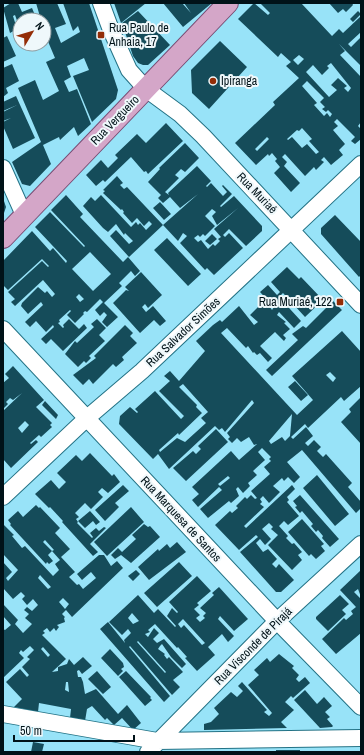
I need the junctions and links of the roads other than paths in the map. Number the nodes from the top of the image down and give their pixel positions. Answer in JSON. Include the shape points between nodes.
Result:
{"nodes":[{"id":1,"x":101,"y":3,"type":"edge"},
{"id":2,"x":228,"y":3,"type":"edge"},
{"id":3,"x":146,"y":89,"type":"junction"},
{"id":4,"x":361,"y":164,"type":"edge"},
{"id":5,"x":3,"y":168,"type":"edge"},
{"id":6,"x":24,"y":215,"type":"junction"},
{"id":7,"x":292,"y":229,"type":"junction"},
{"id":8,"x":3,"y":238,"type":"edge"},
{"id":9,"x":361,"y":305,"type":"edge"},
{"id":10,"x":3,"y":329,"type":"edge"},
{"id":11,"x":87,"y":418,"type":"junction"},
{"id":12,"x":3,"y":497,"type":"edge"},
{"id":13,"x":361,"y":544,"type":"edge"},
{"id":14,"x":277,"y":621,"type":"junction"},
{"id":15,"x":361,"y":707,"type":"edge"},
{"id":16,"x":3,"y":714,"type":"edge"},
{"id":17,"x":361,"y":738,"type":"edge"},
{"id":18,"x":152,"y":746,"type":"edge"}],
"edges":[{"from":1,"to":3,"type":"street","name":"Rua Muriaé","via":[[129,70]]},
{"from":2,"to":3,"type":"main road","name":"Rua Vergueiro"},
{"from":3,"to":6,"type":"main road","name":"Rua Vergueiro"},
{"from":3,"to":7,"type":"street","name":"Rua Muriaé","via":[[180,114]]},
{"from":4,"to":7,"type":"street","name":"Rua Salvador Simões"},
{"from":5,"to":6,"type":"street"},
{"from":6,"to":8,"type":"main road","name":"Rua Vergueiro"},
{"from":7,"to":9,"type":"street","name":"Rua Muriaé"},
{"from":7,"to":11,"type":"street","name":"Rua Salvador Simões","via":[[142,371]]},
{"from":10,"to":11,"type":"street","name":"Rua Marquesa de Santos"},
{"from":11,"to":12,"type":"street","name":"Rua Salvador Simões"},
{"from":11,"to":14,"type":"street","name":"Rua Marquesa de Santos"},
{"from":13,"to":14,"type":"street","name":"Rua Visconde de Pirajá"},
{"from":14,"to":15,"type":"street","name":"Rua Marquesa de Santos"},
{"from":14,"to":18,"type":"street","name":"Rua Visconde de Pirajá"},
{"from":16,"to":18,"type":"street"},
{"from":17,"to":18,"type":"street"}]}
